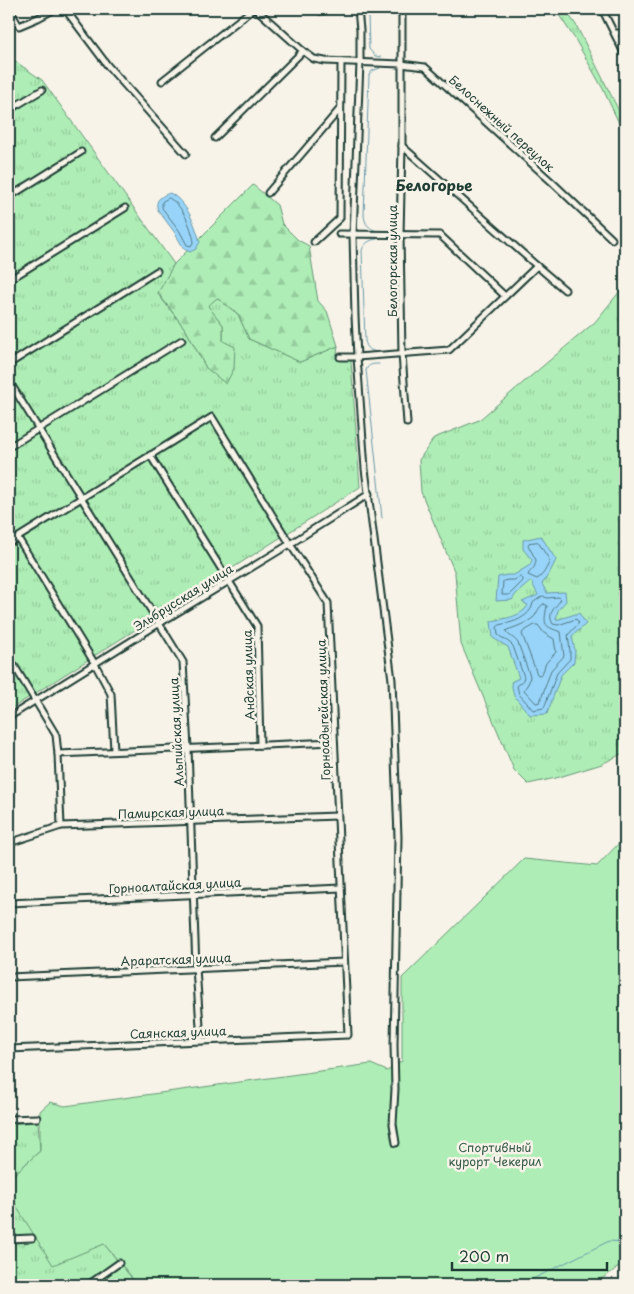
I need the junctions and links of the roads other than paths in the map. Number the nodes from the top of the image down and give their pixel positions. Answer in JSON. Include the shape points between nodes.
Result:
{"nodes":[{"id":1,"x":9,"y":9,"type":"edge"},
{"id":2,"x":55,"y":9,"type":"edge"},
{"id":3,"x":65,"y":9,"type":"edge"},
{"id":4,"x":255,"y":9,"type":"edge"},
{"id":5,"x":318,"y":9,"type":"edge"},
{"id":6,"x":332,"y":9,"type":"edge"},
{"id":7,"x":358,"y":9,"type":"edge"},
{"id":8,"x":402,"y":9,"type":"edge"},
{"id":9,"x":602,"y":9,"type":"edge"},
{"id":10,"x":615,"y":33,"type":"junction"},
{"id":11,"x":625,"y":33,"type":"edge"},
{"id":12,"x":303,"y":51,"type":"junction"},
{"id":13,"x":625,"y":55,"type":"edge"},
{"id":14,"x":341,"y":62,"type":"junction"},
{"id":15,"x":360,"y":63,"type":"junction"},
{"id":16,"x":401,"y":64,"type":"junction"},
{"id":17,"x":162,"y":81,"type":"dead end"},
{"id":18,"x":42,"y":90,"type":"dead end"},
{"id":19,"x":340,"y":109,"type":"junction"},
{"id":20,"x":9,"y":110,"type":"edge"},
{"id":21,"x":215,"y":138,"type":"dead end"},
{"id":22,"x":402,"y":146,"type":"junction"},
{"id":23,"x":81,"y":152,"type":"dead end"},
{"id":24,"x":186,"y":154,"type":"dead end"},
{"id":25,"x":268,"y":193,"type":"dead end"},
{"id":26,"x":9,"y":197,"type":"edge"},
{"id":27,"x":125,"y":208,"type":"dead end"},
{"id":28,"x":339,"y":234,"type":"dead end"},
{"id":29,"x":354,"y":235,"type":"junction"},
{"id":30,"x":400,"y":235,"type":"junction"},
{"id":31,"x":612,"y":239,"type":"dead end"},
{"id":32,"x":314,"y":242,"type":"dead end"},
{"id":33,"x":537,"y":266,"type":"junction"},
{"id":34,"x":157,"y":271,"type":"dead end"},
{"id":35,"x":9,"y":280,"type":"edge"},
{"id":36,"x":565,"y":290,"type":"dead end"},
{"id":37,"x":505,"y":296,"type":"junction"},
{"id":38,"x":182,"y":340,"type":"dead end"},
{"id":39,"x":402,"y":354,"type":"junction"},
{"id":40,"x":340,"y":357,"type":"dead end"},
{"id":41,"x":357,"y":357,"type":"junction"},
{"id":42,"x":9,"y":364,"type":"edge"},
{"id":43,"x":9,"y":381,"type":"edge"},
{"id":44,"x":407,"y":423,"type":"dead end"},
{"id":45,"x":39,"y":429,"type":"junction"},
{"id":46,"x":9,"y":447,"type":"edge"},
{"id":47,"x":150,"y":455,"type":"junction"},
{"id":48,"x":369,"y":494,"type":"junction"},
{"id":49,"x":82,"y":498,"type":"junction"},
{"id":50,"x":18,"y":538,"type":"junction"},
{"id":51,"x":9,"y":543,"type":"edge"},
{"id":52,"x":290,"y":544,"type":"junction"},
{"id":53,"x":228,"y":581,"type":"junction"},
{"id":54,"x":160,"y":623,"type":"junction"},
{"id":55,"x":9,"y":657,"type":"edge"},
{"id":56,"x":95,"y":664,"type":"junction"},
{"id":57,"x":36,"y":701,"type":"junction"},
{"id":58,"x":9,"y":717,"type":"edge"},
{"id":59,"x":334,"y":742,"type":"junction"},
{"id":60,"x":260,"y":745,"type":"junction"},
{"id":61,"x":188,"y":748,"type":"junction"},
{"id":62,"x":114,"y":751,"type":"junction"},
{"id":63,"x":58,"y":754,"type":"junction"},
{"id":64,"x":337,"y":816,"type":"junction"},
{"id":65,"x":190,"y":822,"type":"junction"},
{"id":66,"x":61,"y":826,"type":"junction"},
{"id":67,"x":9,"y":843,"type":"edge"},
{"id":68,"x":341,"y":888,"type":"junction"},
{"id":69,"x":193,"y":895,"type":"junction"},
{"id":70,"x":9,"y":903,"type":"edge"},
{"id":71,"x":344,"y":962,"type":"junction"},
{"id":72,"x":196,"y":968,"type":"junction"},
{"id":73,"x":9,"y":976,"type":"edge"},
{"id":74,"x":348,"y":1035,"type":"joint"},
{"id":75,"x":201,"y":1042,"type":"junction"},
{"id":76,"x":9,"y":1049,"type":"edge"},
{"id":77,"x":37,"y":1118,"type":"dead end"},
{"id":78,"x":9,"y":1119,"type":"edge"},
{"id":79,"x":396,"y":1143,"type":"dead end"},
{"id":80,"x":32,"y":1238,"type":"dead end"},
{"id":81,"x":9,"y":1239,"type":"edge"},
{"id":82,"x":119,"y":1263,"type":"dead end"},
{"id":83,"x":88,"y":1285,"type":"edge"}],
"edges":[{"from":1,"to":2,"type":"street","via":[[19,26]]},
{"from":3,"to":24,"type":"street","via":[[108,66]]},
{"from":4,"to":12,"type":"street","name":"Белоснежный переулок"},
{"from":4,"to":17,"type":"street"},
{"from":5,"to":6,"type":"street"},
{"from":7,"to":15,"type":"street"},
{"from":8,"to":16,"type":"street","name":"Белогорская улица"},
{"from":9,"to":10,"type":"street"},
{"from":10,"to":11,"type":"street"},
{"from":10,"to":13,"type":"street"},
{"from":12,"to":14,"type":"street","name":"Белоснежный переулок","via":[[314,59]]},
{"from":12,"to":21,"type":"street"},
{"from":14,"to":15,"type":"street","name":"Белоснежный переулок"},
{"from":14,"to":19,"type":"street"},
{"from":15,"to":16,"type":"street","name":"Белоснежный переулок"},
{"from":15,"to":29,"type":"street"},
{"from":16,"to":22,"type":"street","name":"Белогорская улица"},
{"from":16,"to":31,"type":"street","name":"Белоснежный переулок","via":[[425,67]]},
{"from":18,"to":20,"type":"street"},
{"from":19,"to":25,"type":"street"},
{"from":19,"to":32,"type":"street","via":[[340,218]]},
{"from":22,"to":30,"type":"street","name":"Белогорская улица"},
{"from":22,"to":33,"type":"street"},
{"from":23,"to":26,"type":"street"},
{"from":27,"to":35,"type":"street"},
{"from":28,"to":29,"type":"street"},
{"from":29,"to":30,"type":"street"},
{"from":29,"to":41,"type":"street"},
{"from":30,"to":37,"type":"street","via":[[440,235]]},
{"from":30,"to":39,"type":"street","name":"Белогорская улица"},
{"from":33,"to":36,"type":"street"},
{"from":33,"to":37,"type":"street"},
{"from":34,"to":42,"type":"street"},
{"from":37,"to":39,"type":"street","via":[[449,350]]},
{"from":38,"to":45,"type":"street"},
{"from":39,"to":41,"type":"street"},
{"from":39,"to":44,"type":"street","name":"Белогорская улица"},
{"from":40,"to":41,"type":"street"},
{"from":41,"to":48,"type":"street"},
{"from":43,"to":45,"type":"street","name":"Альпийская улица"},
{"from":45,"to":46,"type":"street"},
{"from":45,"to":49,"type":"street","name":"Альпийская улица"},
{"from":47,"to":49,"type":"street"},
{"from":47,"to":52,"type":"street","name":"Горноадыгейская улица","via":[[212,417]]},
{"from":47,"to":53,"type":"street","name":"Андская улица"},
{"from":48,"to":52,"type":"street","name":"Эльбрусская улица"},
{"from":48,"to":79,"type":"street","via":[[392,680],[398,837],[393,1124]]},
{"from":49,"to":50,"type":"street"},
{"from":49,"to":54,"type":"street","name":"Альпийская улица"},
{"from":50,"to":51,"type":"street"},
{"from":50,"to":56,"type":"street"},
{"from":52,"to":53,"type":"street","name":"Эльбрусская улица"},
{"from":52,"to":59,"type":"street","name":"Горноадыгейская улица","via":[[328,603]]},
{"from":53,"to":54,"type":"street","name":"Эльбрусская улица"},
{"from":53,"to":60,"type":"street","name":"Андская улица","via":[[257,626]]},
{"from":54,"to":56,"type":"street","name":"Эльбрусская улица"},
{"from":54,"to":61,"type":"street","name":"Альпийская улица","via":[[183,662]]},
{"from":55,"to":57,"type":"street"},
{"from":56,"to":57,"type":"street","name":"Эльбрусская улица"},
{"from":56,"to":62,"type":"street","via":[[111,694]]},
{"from":57,"to":58,"type":"street","name":"Эльбрусская улица"},
{"from":57,"to":63,"type":"street","via":[[56,735]]},
{"from":59,"to":60,"type":"street"},
{"from":59,"to":64,"type":"street","name":"Горноадыгейская улица"},
{"from":60,"to":61,"type":"street"},
{"from":61,"to":62,"type":"street"},
{"from":61,"to":65,"type":"street","name":"Альпийская улица"},
{"from":62,"to":63,"type":"street"},
{"from":63,"to":66,"type":"street"},
{"from":64,"to":65,"type":"street","name":"Памирская улица"},
{"from":64,"to":68,"type":"street","name":"Горноадыгейская улица"},
{"from":65,"to":66,"type":"street","name":"Памирская улица"},
{"from":65,"to":69,"type":"street","name":"Альпийская улица"},
{"from":66,"to":67,"type":"street","name":"Памирская улица"},
{"from":68,"to":69,"type":"street","name":"Горноалтайская улица"},
{"from":68,"to":71,"type":"street","name":"Горноадыгейская улица"},
{"from":69,"to":70,"type":"street","name":"Горноалтайская улица"},
{"from":69,"to":72,"type":"street","name":"Альпийская улица"},
{"from":71,"to":72,"type":"street","name":"Араратская улица"},
{"from":71,"to":74,"type":"street","name":"Горноадыгейская улица"},
{"from":72,"to":73,"type":"street","name":"Араратская улица"},
{"from":72,"to":75,"type":"street","name":"Альпийская улица"},
{"from":74,"to":75,"type":"street","name":"Саянская улица"},
{"from":75,"to":76,"type":"street","name":"Саянская улица"},
{"from":77,"to":78,"type":"street"},
{"from":80,"to":81,"type":"street"},
{"from":82,"to":83,"type":"street"}]}
